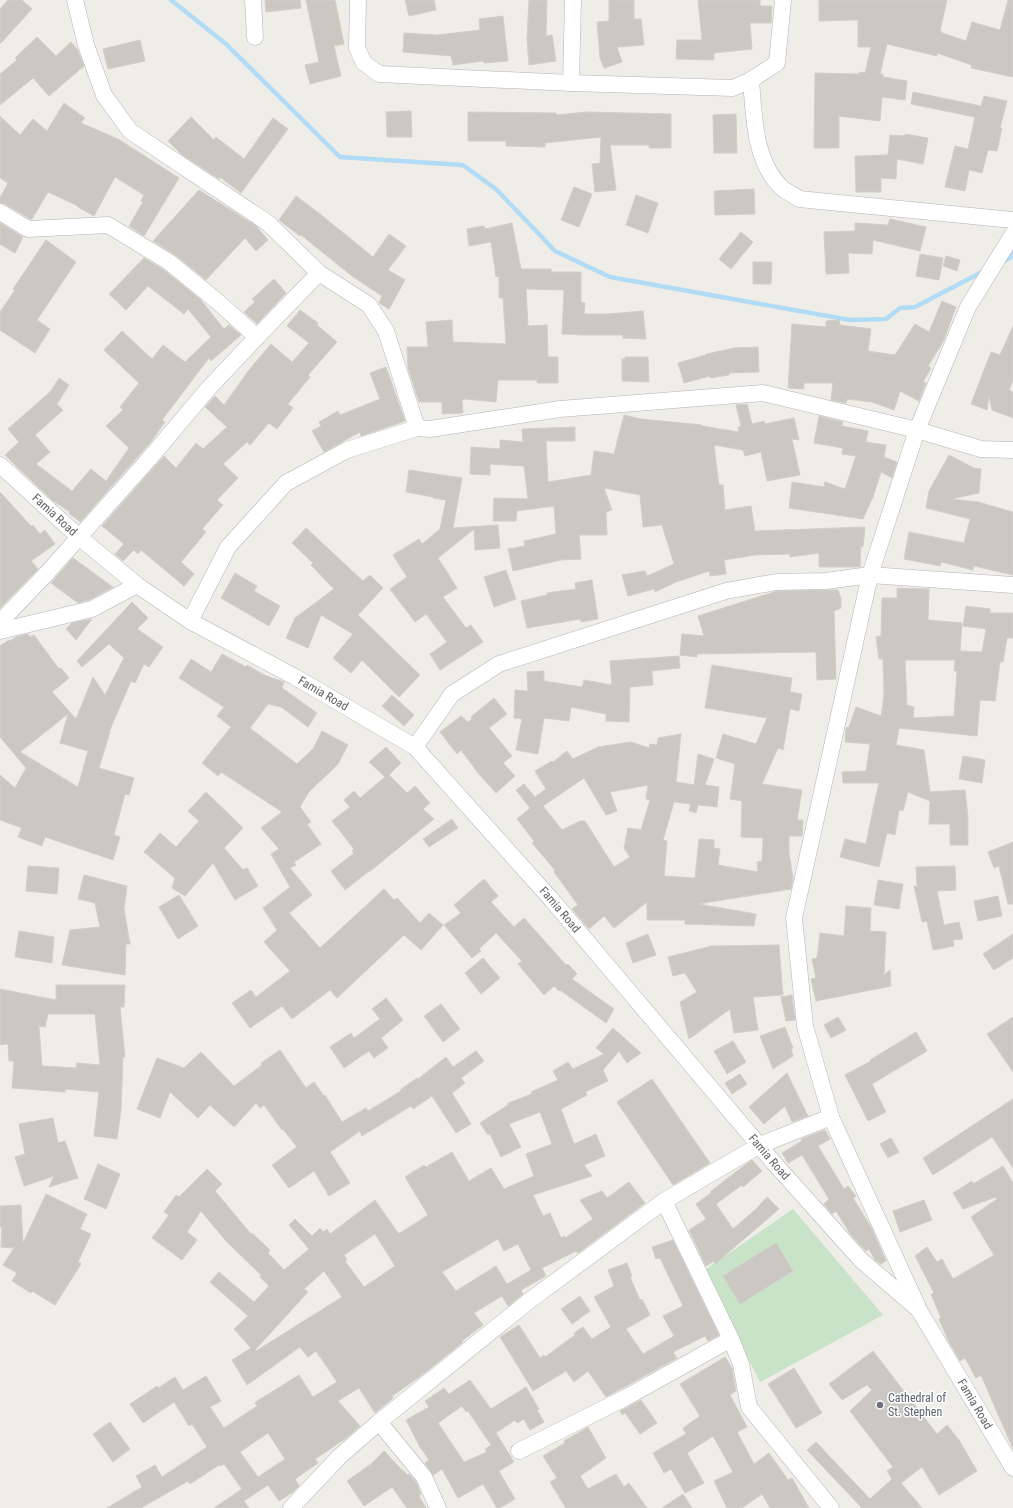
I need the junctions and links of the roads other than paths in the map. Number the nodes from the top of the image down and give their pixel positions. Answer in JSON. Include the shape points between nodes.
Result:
{"nodes":[{"id":1,"x":75,"y":0,"type":"edge"},
{"id":2,"x":253,"y":0,"type":"edge"},
{"id":3,"x":358,"y":0,"type":"edge"},
{"id":4,"x":573,"y":0,"type":"edge"},
{"id":5,"x":783,"y":0,"type":"edge"},
{"id":6,"x":255,"y":37,"type":"dead end"},
{"id":7,"x":751,"y":80,"type":"junction"},
{"id":8,"x":571,"y":83,"type":"junction"},
{"id":9,"x":0,"y":212,"type":"edge"},
{"id":10,"x":1013,"y":220,"type":"edge"},
{"id":11,"x":1013,"y":234,"type":"edge"},
{"id":12,"x":319,"y":273,"type":"junction"},
{"id":13,"x":256,"y":337,"type":"junction"},
{"id":14,"x":417,"y":428,"type":"junction"},
{"id":15,"x":917,"y":430,"type":"junction"},
{"id":16,"x":1013,"y":450,"type":"edge"},
{"id":17,"x":0,"y":465,"type":"edge"},
{"id":18,"x":80,"y":537,"type":"junction"},
{"id":19,"x":870,"y":575,"type":"junction"},
{"id":20,"x":138,"y":585,"type":"junction"},
{"id":21,"x":1013,"y":585,"type":"edge"},
{"id":22,"x":190,"y":621,"type":"junction"},
{"id":23,"x":0,"y":622,"type":"edge"},
{"id":24,"x":0,"y":631,"type":"edge"},
{"id":25,"x":416,"y":747,"type":"junction"},
{"id":26,"x":831,"y":1117,"type":"junction"},
{"id":27,"x":760,"y":1145,"type":"junction"},
{"id":28,"x":664,"y":1202,"type":"junction"},
{"id":29,"x":919,"y":1310,"type":"junction"},
{"id":30,"x":731,"y":1339,"type":"junction"},
{"id":31,"x":379,"y":1422,"type":"junction"},
{"id":32,"x":518,"y":1451,"type":"dead end"},
{"id":33,"x":1013,"y":1468,"type":"edge"},
{"id":34,"x":291,"y":1508,"type":"edge"},
{"id":35,"x":438,"y":1508,"type":"edge"},
{"id":36,"x":831,"y":1508,"type":"edge"}],
"edges":[{"from":1,"to":12,"type":"street","via":[[86,45],[104,95],[130,131],[268,223]]},
{"from":2,"to":6,"type":"street"},
{"from":3,"to":8,"type":"street","via":[[357,48],[364,62],[378,74]]},
{"from":4,"to":8,"type":"street"},
{"from":5,"to":7,"type":"street","via":[[777,64]]},
{"from":7,"to":8,"type":"street","via":[[733,88]]},
{"from":7,"to":10,"type":"street","via":[[757,142],[769,171],[781,188],[799,199]]},
{"from":9,"to":13,"type":"street","via":[[28,229],[108,225],[169,262]]},
{"from":11,"to":15,"type":"street","via":[[968,307]]},
{"from":12,"to":13,"type":"street"},
{"from":12,"to":14,"type":"street","via":[[369,305],[386,331]]},
{"from":13,"to":18,"type":"street"},
{"from":14,"to":15,"type":"street","via":[[560,409],[763,393]]},
{"from":14,"to":22,"type":"street","via":[[348,450],[286,483],[228,547]]},
{"from":15,"to":16,"type":"street","via":[[981,449]]},
{"from":15,"to":19,"type":"street"},
{"from":17,"to":18,"type":"street","name":"Famia Road"},
{"from":18,"to":20,"type":"street","name":"Famia Road"},
{"from":18,"to":23,"type":"street"},
{"from":19,"to":21,"type":"street"},
{"from":19,"to":25,"type":"street","via":[[826,581],[776,582],[726,591],[499,664],[452,694]]},
{"from":19,"to":26,"type":"street","via":[[794,918],[805,1026]]},
{"from":20,"to":22,"type":"street","name":"Famia Road"},
{"from":20,"to":24,"type":"street","via":[[92,609]]},
{"from":22,"to":25,"type":"street","name":"Famia Road","via":[[295,677]]},
{"from":25,"to":27,"type":"street","name":"Famia Road","via":[[551,899]]},
{"from":26,"to":27,"type":"street"},
{"from":26,"to":29,"type":"street"},
{"from":27,"to":28,"type":"street"},
{"from":27,"to":29,"type":"street","name":"Famia Road","via":[[861,1260]]},
{"from":28,"to":30,"type":"street"},
{"from":28,"to":31,"type":"street","via":[[529,1301]]},
{"from":29,"to":33,"type":"street","name":"Famia Road"},
{"from":30,"to":32,"type":"street","via":[[625,1398]]},
{"from":30,"to":36,"type":"street","via":[[741,1364],[749,1407]]},
{"from":31,"to":34,"type":"street","via":[[339,1457]]},
{"from":31,"to":35,"type":"street","via":[[424,1477]]}]}
